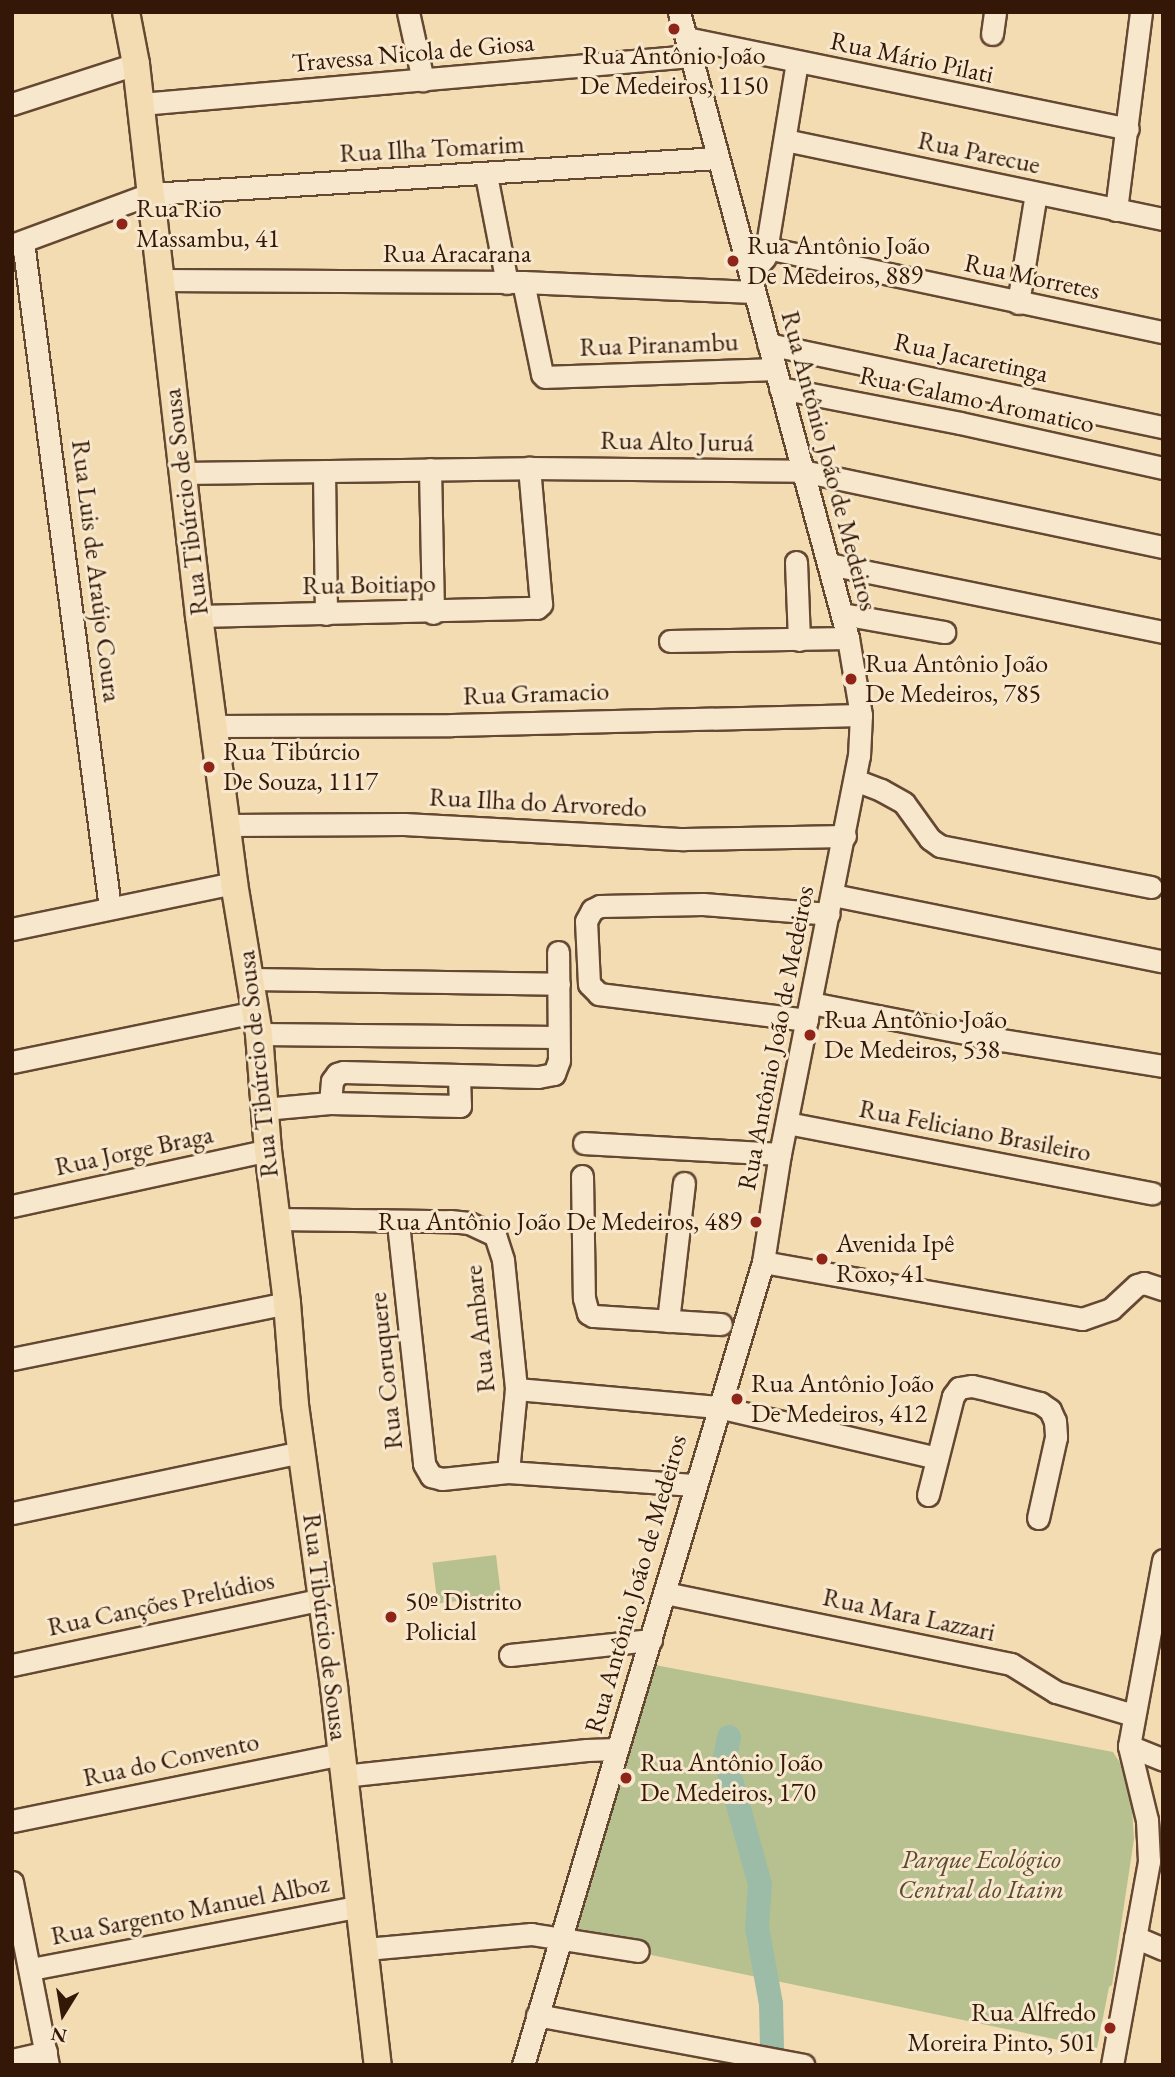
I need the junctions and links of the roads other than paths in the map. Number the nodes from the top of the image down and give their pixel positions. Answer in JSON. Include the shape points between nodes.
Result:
{"nodes":[{"id":1,"x":126,"y":12,"type":"edge"},
{"id":2,"x":408,"y":12,"type":"edge"},
{"id":3,"x":679,"y":12,"type":"edge"},
{"id":4,"x":995,"y":12,"type":"edge"},
{"id":5,"x":1141,"y":12,"type":"edge"},
{"id":6,"x":992,"y":34,"type":"dead end"},
{"id":7,"x":688,"y":47,"type":"junction"},
{"id":8,"x":797,"y":62,"type":"junction"},
{"id":9,"x":136,"y":64,"type":"junction"},
{"id":10,"x":423,"y":79,"type":"junction"},
{"id":11,"x":12,"y":104,"type":"edge"},
{"id":12,"x":141,"y":104,"type":"junction"},
{"id":13,"x":1128,"y":129,"type":"junction"},
{"id":14,"x":785,"y":140,"type":"junction"},
{"id":15,"x":718,"y":158,"type":"junction"},
{"id":16,"x":486,"y":175,"type":"junction"},
{"id":17,"x":1036,"y":193,"type":"junction"},
{"id":18,"x":150,"y":194,"type":"junction"},
{"id":19,"x":1116,"y":210,"type":"junction"},
{"id":20,"x":1163,"y":219,"type":"edge"},
{"id":21,"x":18,"y":243,"type":"edge"},
{"id":22,"x":767,"y":248,"type":"junction"},
{"id":23,"x":159,"y":280,"type":"junction"},
{"id":24,"x":515,"y":282,"type":"junction"},
{"id":25,"x":752,"y":284,"type":"junction"},
{"id":26,"x":1018,"y":303,"type":"junction"},
{"id":27,"x":1163,"y":332,"type":"edge"},
{"id":28,"x":768,"y":344,"type":"junction"},
{"id":29,"x":777,"y":378,"type":"junction"},
{"id":30,"x":1163,"y":426,"type":"edge"},
{"id":31,"x":529,"y":468,"type":"junction"},
{"id":32,"x":1163,"y":468,"type":"edge"},
{"id":33,"x":430,"y":469,"type":"junction"},
{"id":34,"x":324,"y":471,"type":"junction"},
{"id":35,"x":802,"y":471,"type":"junction"},
{"id":36,"x":183,"y":472,"type":"junction"},
{"id":37,"x":1163,"y":547,"type":"edge"},
{"id":38,"x":796,"y":562,"type":"dead end"},
{"id":39,"x":829,"y":564,"type":"junction"},
{"id":40,"x":433,"y":612,"type":"junction"},
{"id":41,"x":326,"y":614,"type":"junction"},
{"id":42,"x":842,"y":614,"type":"junction"},
{"id":43,"x":199,"y":616,"type":"junction"},
{"id":44,"x":944,"y":632,"type":"dead end"},
{"id":45,"x":1163,"y":632,"type":"edge"},
{"id":46,"x":848,"y":638,"type":"junction"},
{"id":47,"x":799,"y":639,"type":"junction"},
{"id":48,"x":670,"y":641,"type":"dead end"},
{"id":49,"x":861,"y":715,"type":"junction"},
{"id":50,"x":214,"y":726,"type":"junction"},
{"id":51,"x":855,"y":780,"type":"junction"},
{"id":52,"x":228,"y":825,"type":"junction"},
{"id":53,"x":845,"y":836,"type":"junction"},
{"id":54,"x":234,"y":884,"type":"junction"},
{"id":55,"x":1151,"y":887,"type":"dead end"},
{"id":56,"x":831,"y":905,"type":"junction"},
{"id":57,"x":110,"y":908,"type":"junction"},
{"id":58,"x":12,"y":929,"type":"edge"},
{"id":59,"x":558,"y":952,"type":"dead end"},
{"id":60,"x":1161,"y":961,"type":"edge"},
{"id":61,"x":252,"y":979,"type":"junction"},
{"id":62,"x":559,"y":984,"type":"junction"},
{"id":63,"x":809,"y":1011,"type":"junction"},
{"id":64,"x":257,"y":1023,"type":"junction"},
{"id":65,"x":557,"y":1037,"type":"junction"},
{"id":66,"x":12,"y":1062,"type":"edge"},
{"id":67,"x":1163,"y":1066,"type":"edge"},
{"id":68,"x":459,"y":1075,"type":"junction"},
{"id":69,"x":330,"y":1103,"type":"junction"},
{"id":70,"x":264,"y":1109,"type":"junction"},
{"id":71,"x":787,"y":1123,"type":"junction"},
{"id":72,"x":584,"y":1143,"type":"dead end"},
{"id":73,"x":268,"y":1150,"type":"junction"},
{"id":74,"x":780,"y":1154,"type":"junction"},
{"id":75,"x":582,"y":1176,"type":"dead end"},
{"id":76,"x":684,"y":1183,"type":"dead end"},
{"id":77,"x":1152,"y":1193,"type":"dead end"},
{"id":78,"x":12,"y":1206,"type":"edge"},
{"id":79,"x":275,"y":1219,"type":"junction"},
{"id":80,"x":398,"y":1223,"type":"junction"},
{"id":81,"x":763,"y":1262,"type":"junction"},
{"id":82,"x":1163,"y":1289,"type":"edge"},
{"id":83,"x":287,"y":1303,"type":"junction"},
{"id":84,"x":668,"y":1321,"type":"junction"},
{"id":85,"x":731,"y":1325,"type":"junction"},
{"id":86,"x":12,"y":1359,"type":"edge"},
{"id":87,"x":516,"y":1390,"type":"junction"},
{"id":88,"x":718,"y":1407,"type":"junction"},
{"id":89,"x":302,"y":1452,"type":"junction"},
{"id":90,"x":937,"y":1458,"type":"junction"},
{"id":91,"x":508,"y":1472,"type":"junction"},
{"id":92,"x":694,"y":1485,"type":"junction"},
{"id":93,"x":928,"y":1495,"type":"dead end"},
{"id":94,"x":12,"y":1513,"type":"edge"},
{"id":95,"x":1038,"y":1518,"type":"dead end"},
{"id":96,"x":1163,"y":1560,"type":"edge"},
{"id":97,"x":1160,"y":1585,"type":"edge"},
{"id":98,"x":665,"y":1593,"type":"junction"},
{"id":99,"x":322,"y":1598,"type":"junction"},
{"id":100,"x":651,"y":1640,"type":"junction"},
{"id":101,"x":510,"y":1655,"type":"dead end"},
{"id":102,"x":12,"y":1665,"type":"edge"},
{"id":103,"x":1133,"y":1715,"type":"junction"},
{"id":104,"x":1129,"y":1746,"type":"junction"},
{"id":105,"x":617,"y":1749,"type":"junction"},
{"id":106,"x":1163,"y":1760,"type":"edge"},
{"id":107,"x":342,"y":1765,"type":"junction"},
{"id":108,"x":12,"y":1821,"type":"edge"},
{"id":109,"x":12,"y":1882,"type":"edge"},
{"id":110,"x":360,"y":1906,"type":"junction"},
{"id":111,"x":17,"y":1924,"type":"edge"},
{"id":112,"x":561,"y":1936,"type":"junction"},
{"id":113,"x":1135,"y":1937,"type":"junction"},
{"id":114,"x":366,"y":1949,"type":"junction"},
{"id":115,"x":1163,"y":1949,"type":"edge"},
{"id":116,"x":638,"y":1951,"type":"dead end"},
{"id":117,"x":31,"y":1969,"type":"junction"},
{"id":118,"x":537,"y":2015,"type":"junction"},
{"id":119,"x":47,"y":2058,"type":"edge"},
{"id":120,"x":12,"y":2060,"type":"edge"},
{"id":121,"x":377,"y":2065,"type":"edge"},
{"id":122,"x":523,"y":2065,"type":"edge"},
{"id":123,"x":803,"y":2065,"type":"edge"},
{"id":124,"x":1112,"y":2065,"type":"edge"}],
"edges":[{"from":1,"to":9,"type":"main road","name":"Rua Tibúrcio de Sousa"},
{"from":2,"to":10,"type":"street"},
{"from":3,"to":7,"type":"street","name":"Rua Antônio João de Medeiros"},
{"from":4,"to":6,"type":"street"},
{"from":5,"to":13,"type":"street"},
{"from":7,"to":8,"type":"street","name":"Rua Mário Pilati"},
{"from":7,"to":10,"type":"street","name":"Travessa Nicola de Giosa"},
{"from":7,"to":15,"type":"street","name":"Rua Antônio João de Medeiros"},
{"from":8,"to":13,"type":"street","name":"Rua Mário Pilati"},
{"from":8,"to":14,"type":"street"},
{"from":9,"to":11,"type":"street"},
{"from":9,"to":12,"type":"main road","name":"Rua Tibúrcio de Sousa"},
{"from":10,"to":12,"type":"street","name":"Travessa Nicola de Giosa"},
{"from":12,"to":18,"type":"main road","name":"Rua Tibúrcio de Sousa"},
{"from":13,"to":19,"type":"street"},
{"from":14,"to":17,"type":"street","name":"Rua Parecue"},
{"from":14,"to":22,"type":"street"},
{"from":15,"to":16,"type":"street","name":"Rua Ilha Tomarim"},
{"from":15,"to":25,"type":"street","name":"Rua Antônio João de Medeiros"},
{"from":16,"to":18,"type":"street","name":"Rua Ilha Tomarim"},
{"from":16,"to":24,"type":"street"},
{"from":17,"to":19,"type":"street","name":"Rua Parecue"},
{"from":17,"to":26,"type":"street"},
{"from":18,"to":21,"type":"street","name":"Rua Ilha Tomarim"},
{"from":18,"to":23,"type":"main road","name":"Rua Tibúrcio de Sousa"},
{"from":19,"to":20,"type":"street","name":"Rua Parecue"},
{"from":21,"to":57,"type":"street","name":"Rua Luis de Araújo Coura"},
{"from":22,"to":25,"type":"street"},
{"from":22,"to":26,"type":"street","name":"Rua Morretes"},
{"from":23,"to":24,"type":"street","name":"Rua Aracarana"},
{"from":23,"to":36,"type":"main road","name":"Rua Tibúrcio de Sousa"},
{"from":24,"to":25,"type":"street","name":"Rua Aracarana"},
{"from":24,"to":29,"type":"street","name":"Rua Piranambu","via":[[545,377]]},
{"from":25,"to":28,"type":"street","name":"Rua Antônio João de Medeiros"},
{"from":26,"to":27,"type":"street","name":"Rua Morretes"},
{"from":28,"to":29,"type":"street","name":"Rua Antônio João de Medeiros"},
{"from":28,"to":30,"type":"street","name":"Rua Jacaretinga"},
{"from":29,"to":32,"type":"street","name":"Rua Calamo Aromatico"},
{"from":29,"to":35,"type":"street","name":"Rua Antônio João de Medeiros"},
{"from":31,"to":33,"type":"street","name":"Rua Alto Juruá"},
{"from":31,"to":35,"type":"street","name":"Rua Alto Juruá"},
{"from":31,"to":40,"type":"street","name":"Rua Boitiapo","via":[[539,607]]},
{"from":33,"to":34,"type":"street","name":"Rua Alto Juruá"},
{"from":33,"to":40,"type":"street"},
{"from":34,"to":36,"type":"street","name":"Rua Alto Juruá"},
{"from":34,"to":41,"type":"street"},
{"from":35,"to":37,"type":"street","name":"Rua Alto Juruá"},
{"from":35,"to":39,"type":"street","name":"Rua Antônio João de Medeiros"},
{"from":36,"to":43,"type":"main road","name":"Rua Tibúrcio de Sousa"},
{"from":38,"to":47,"type":"street"},
{"from":39,"to":42,"type":"street","name":"Rua Antônio João de Medeiros"},
{"from":39,"to":45,"type":"street"},
{"from":40,"to":41,"type":"street","name":"Rua Boitiapo"},
{"from":41,"to":43,"type":"street","name":"Rua Boitiapo"},
{"from":42,"to":44,"type":"street"},
{"from":42,"to":46,"type":"street","name":"Rua Antônio João de Medeiros"},
{"from":43,"to":50,"type":"main road","name":"Rua Tibúrcio de Sousa"},
{"from":46,"to":47,"type":"street"},
{"from":46,"to":49,"type":"street","name":"Rua Antônio João de Medeiros"},
{"from":47,"to":48,"type":"street"},
{"from":49,"to":50,"type":"street","name":"Rua Gramacio"},
{"from":49,"to":51,"type":"street","name":"Rua Antônio João de Medeiros"},
{"from":50,"to":52,"type":"main road","name":"Rua Tibúrcio de Sousa"},
{"from":51,"to":53,"type":"street","name":"Rua Antônio João de Medeiros"},
{"from":51,"to":55,"type":"street","via":[[904,803],[940,846]]},
{"from":52,"to":53,"type":"street","name":"Rua Ilha do Arvoredo","via":[[404,824],[684,839]]},
{"from":52,"to":54,"type":"main road","name":"Rua Tibúrcio de Sousa"},
{"from":53,"to":56,"type":"street","name":"Rua Antônio João de Medeiros"},
{"from":54,"to":57,"type":"street"},
{"from":54,"to":61,"type":"main road","name":"Rua Tibúrcio de Sousa"},
{"from":56,"to":60,"type":"street"},
{"from":56,"to":63,"type":"street","name":"Rua Antônio João de Medeiros"},
{"from":56,"to":63,"type":"street","via":[[600,906],[592,909],[586,921],[589,984],[599,994]]},
{"from":57,"to":58,"type":"street"},
{"from":59,"to":62,"type":"street"},
{"from":61,"to":62,"type":"street"},
{"from":61,"to":64,"type":"main road","name":"Rua Tibúrcio de Sousa"},
{"from":62,"to":65,"type":"street"},
{"from":63,"to":67,"type":"street"},
{"from":63,"to":71,"type":"street","name":"Rua Antônio João de Medeiros"},
{"from":64,"to":65,"type":"street"},
{"from":64,"to":66,"type":"street"},
{"from":64,"to":70,"type":"main road","name":"Rua Tibúrcio de Sousa"},
{"from":65,"to":68,"type":"street","via":[[558,1064],[549,1076]]},
{"from":68,"to":69,"type":"street","via":[[343,1072],[332,1081]]},
{"from":68,"to":69,"type":"street","via":[[460,1107]]},
{"from":69,"to":70,"type":"street"},
{"from":70,"to":73,"type":"main road","name":"Rua Tibúrcio de Sousa"},
{"from":71,"to":74,"type":"street","name":"Rua Antônio João de Medeiros"},
{"from":71,"to":77,"type":"street","name":"Rua Feliciano Brasileiro"},
{"from":72,"to":74,"type":"street"},
{"from":73,"to":78,"type":"street","name":"Rua Jorge Braga"},
{"from":73,"to":79,"type":"main road","name":"Rua Tibúrcio de Sousa"},
{"from":74,"to":81,"type":"street","name":"Rua Antônio João de Medeiros"},
{"from":75,"to":84,"type":"street","via":[[584,1298],[589,1313]]},
{"from":76,"to":84,"type":"street"},
{"from":79,"to":80,"type":"street","name":"Rua Ambare"},
{"from":79,"to":83,"type":"main road","name":"Rua Tibúrcio de Sousa"},
{"from":80,"to":87,"type":"street","name":"Rua Ambare","via":[[469,1223],[495,1235],[503,1260]]},
{"from":80,"to":91,"type":"street","name":"Rua Coruquere","via":[[424,1464],[431,1476],[442,1479]]},
{"from":81,"to":82,"type":"street","via":[[1083,1319],[1111,1309],[1138,1285]]},
{"from":81,"to":85,"type":"street","name":"Rua Antônio João de Medeiros"},
{"from":83,"to":86,"type":"street"},
{"from":83,"to":89,"type":"main road","name":"Rua Tibúrcio de Sousa"},
{"from":84,"to":85,"type":"street"},
{"from":85,"to":88,"type":"street","name":"Rua Antônio João de Medeiros"},
{"from":87,"to":88,"type":"street"},
{"from":87,"to":91,"type":"street","name":"Rua Ambare"},
{"from":88,"to":90,"type":"street"},
{"from":88,"to":92,"type":"street","name":"Rua Antônio João de Medeiros"},
{"from":89,"to":94,"type":"street"},
{"from":89,"to":99,"type":"main road","name":"Rua Tibúrcio de Sousa"},
{"from":90,"to":93,"type":"street"},
{"from":90,"to":95,"type":"street","via":[[959,1388],[972,1386],[1040,1403],[1051,1410],[1056,1437]]},
{"from":91,"to":92,"type":"street","name":"Rua Coruquere"},
{"from":92,"to":98,"type":"street","name":"Rua Antônio João de Medeiros"},
{"from":96,"to":97,"type":"street"},
{"from":97,"to":103,"type":"street"},
{"from":98,"to":100,"type":"street","name":"Rua Antônio João de Medeiros"},
{"from":98,"to":103,"type":"street","name":"Rua Mara Lazzari","via":[[1011,1664],[1056,1692]]},
{"from":99,"to":102,"type":"street","name":"Rua Canções Prelúdios"},
{"from":99,"to":107,"type":"main road","name":"Rua Tibúrcio de Sousa"},
{"from":100,"to":101,"type":"street"},
{"from":100,"to":105,"type":"street","name":"Rua Antônio João de Medeiros"},
{"from":103,"to":104,"type":"street"},
{"from":104,"to":106,"type":"street"},
{"from":104,"to":113,"type":"street","via":[[1147,1820],[1149,1861]]},
{"from":105,"to":107,"type":"street","name":"Rua do Convento"},
{"from":105,"to":112,"type":"street","name":"Rua Antônio João de Medeiros"},
{"from":107,"to":108,"type":"street","name":"Rua do Convento"},
{"from":107,"to":110,"type":"main road","name":"Rua Tibúrcio de Sousa"},
{"from":109,"to":111,"type":"street"},
{"from":110,"to":114,"type":"main road","name":"Rua Tibúrcio de Sousa"},
{"from":110,"to":117,"type":"street","name":"Rua Sargento Manuel Alboz"},
{"from":111,"to":117,"type":"street"},
{"from":112,"to":114,"type":"street","via":[[531,1934]]},
{"from":112,"to":116,"type":"street"},
{"from":112,"to":118,"type":"street","name":"Rua Antônio João de Medeiros"},
{"from":113,"to":115,"type":"street"},
{"from":113,"to":124,"type":"street"},
{"from":114,"to":121,"type":"main road","name":"Rua Tibúrcio de Sousa"},
{"from":117,"to":119,"type":"street"},
{"from":118,"to":122,"type":"street","name":"Rua Antônio João de Medeiros"},
{"from":118,"to":123,"type":"street"},
{"from":119,"to":120,"type":"street"}]}
